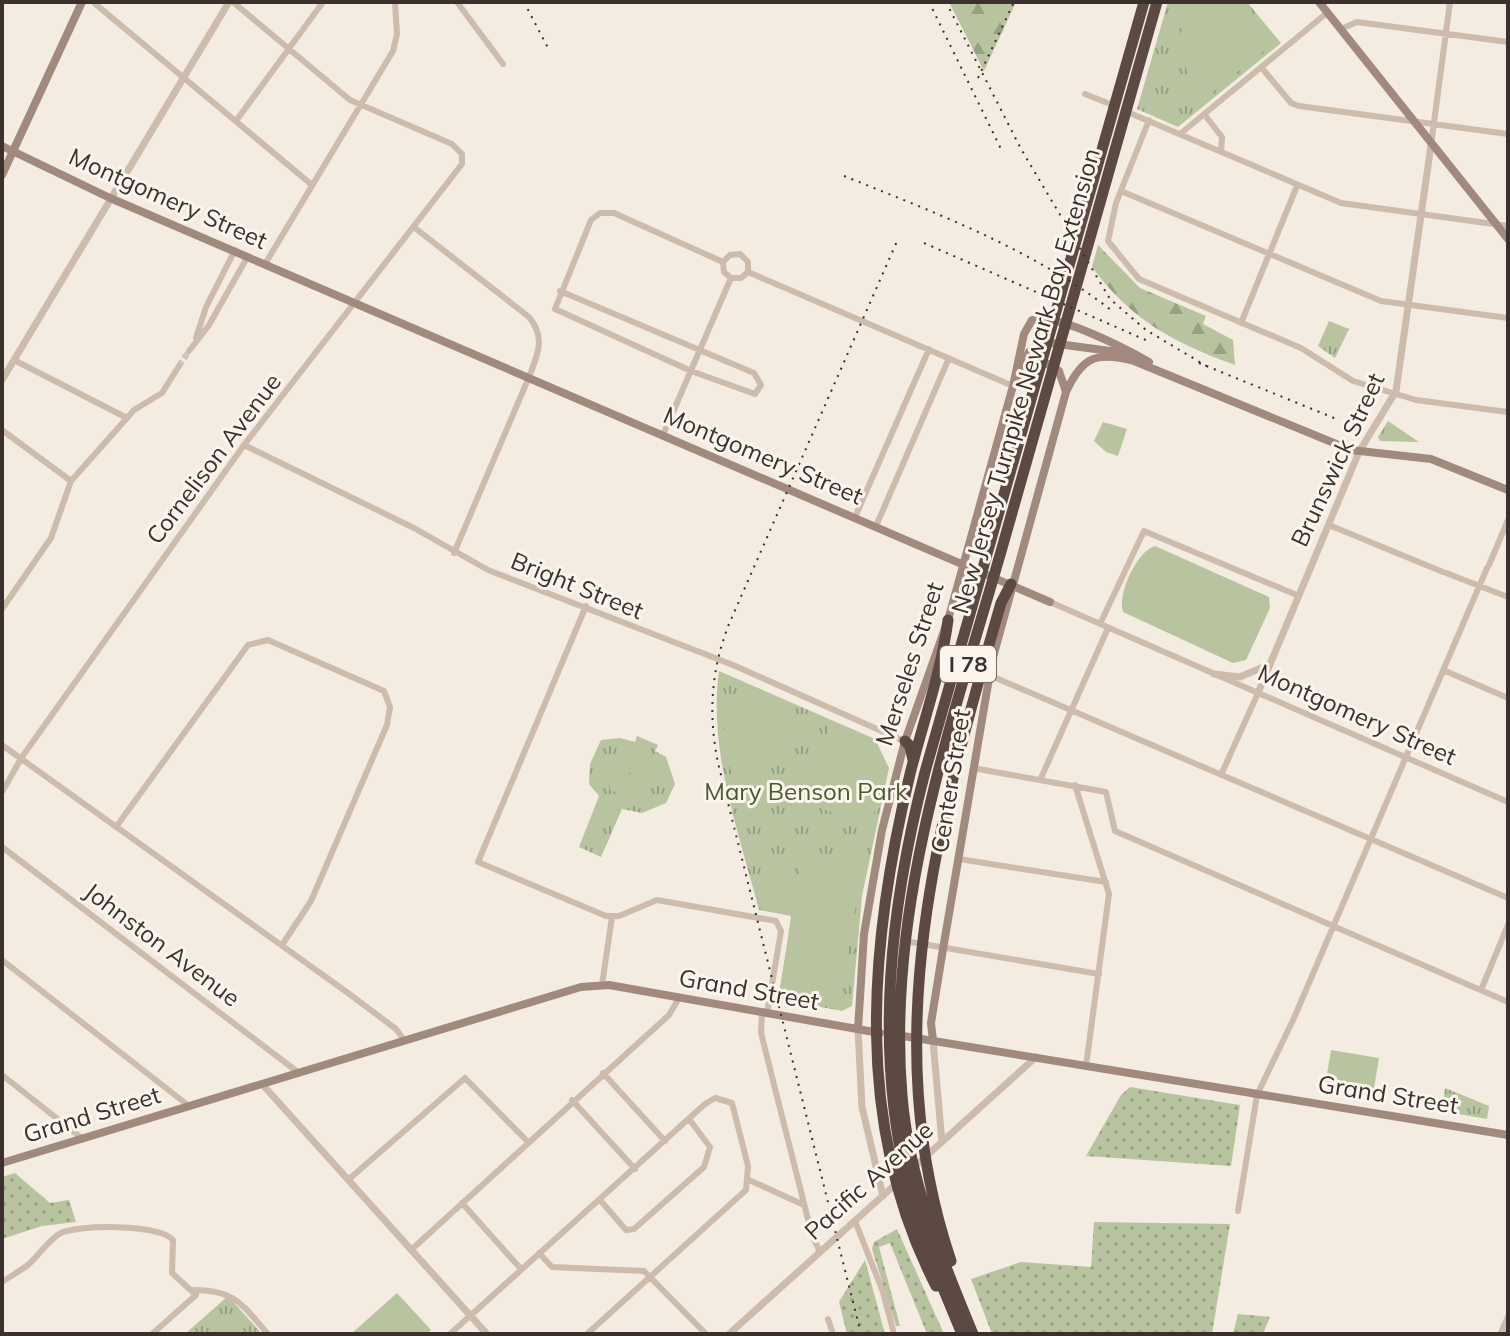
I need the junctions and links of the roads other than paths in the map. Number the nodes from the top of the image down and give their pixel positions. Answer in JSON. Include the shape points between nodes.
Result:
{"nodes":[{"id":1,"x":82,"y":2,"type":"edge"},
{"id":2,"x":93,"y":2,"type":"edge"},
{"id":3,"x":231,"y":2,"type":"edge"},
{"id":4,"x":323,"y":2,"type":"edge"},
{"id":5,"x":395,"y":2,"type":"edge"},
{"id":6,"x":457,"y":2,"type":"edge"},
{"id":7,"x":1144,"y":2,"type":"edge"},
{"id":8,"x":1157,"y":2,"type":"edge"},
{"id":9,"x":1319,"y":2,"type":"edge"},
{"id":10,"x":1450,"y":2,"type":"edge"},
{"id":11,"x":1328,"y":12,"type":"junction"},
{"id":12,"x":1341,"y":29,"type":"junction"},
{"id":13,"x":1446,"y":33,"type":"junction"},
{"id":14,"x":1508,"y":42,"type":"edge"},
{"id":15,"x":288,"y":48,"type":"junction"},
{"id":16,"x":503,"y":64,"type":"dead end"},
{"id":17,"x":1261,"y":67,"type":"junction"},
{"id":18,"x":183,"y":77,"type":"junction"},
{"id":19,"x":1085,"y":94,"type":"dead end"},
{"id":20,"x":361,"y":106,"type":"junction"},
{"id":21,"x":1204,"y":114,"type":"junction"},
{"id":22,"x":1149,"y":120,"type":"junction"},
{"id":23,"x":236,"y":121,"type":"junction"},
{"id":24,"x":1412,"y":121,"type":"junction"},
{"id":25,"x":1433,"y":124,"type":"junction"},
{"id":26,"x":1180,"y":134,"type":"junction"},
{"id":27,"x":1508,"y":134,"type":"edge"},
{"id":28,"x":1431,"y":145,"type":"junction"},
{"id":29,"x":2,"y":146,"type":"edge"},
{"id":30,"x":14,"y":151,"type":"junction"},
{"id":31,"x":1221,"y":152,"type":"junction"},
{"id":32,"x":2,"y":175,"type":"edge"},
{"id":33,"x":312,"y":185,"type":"junction"},
{"id":34,"x":1297,"y":186,"type":"junction"},
{"id":35,"x":1121,"y":191,"type":"junction"},
{"id":36,"x":110,"y":198,"type":"junction"},
{"id":37,"x":1421,"y":215,"type":"junction"},
{"id":38,"x":1496,"y":224,"type":"junction"},
{"id":39,"x":1508,"y":226,"type":"edge"},
{"id":40,"x":415,"y":228,"type":"junction"},
{"id":41,"x":1508,"y":239,"type":"edge"},
{"id":42,"x":235,"y":250,"type":"junction"},
{"id":43,"x":1268,"y":255,"type":"junction"},
{"id":44,"x":249,"y":256,"type":"junction"},
{"id":45,"x":723,"y":262,"type":"junction"},
{"id":46,"x":265,"y":264,"type":"junction"},
{"id":47,"x":748,"y":272,"type":"junction"},
{"id":48,"x":731,"y":278,"type":"junction"},
{"id":49,"x":560,"y":291,"type":"junction"},
{"id":50,"x":1409,"y":305,"type":"junction"},
{"id":51,"x":1508,"y":318,"type":"edge"},
{"id":52,"x":1241,"y":323,"type":"junction"},
{"id":53,"x":195,"y":342,"type":"junction"},
{"id":54,"x":929,"y":349,"type":"junction"},
{"id":55,"x":189,"y":351,"type":"tunnel mouth"},
{"id":56,"x":699,"y":351,"type":"junction"},
{"id":57,"x":949,"y":358,"type":"junction"},
{"id":58,"x":18,"y":362,"type":"junction"},
{"id":59,"x":1148,"y":362,"type":"junction"},
{"id":60,"x":179,"y":366,"type":"tunnel mouth"},
{"id":61,"x":691,"y":371,"type":"junction"},
{"id":62,"x":1164,"y":371,"type":"junction"},
{"id":63,"x":529,"y":377,"type":"junction"},
{"id":64,"x":2,"y":380,"type":"edge"},
{"id":65,"x":1013,"y":386,"type":"junction"},
{"id":66,"x":1066,"y":392,"type":"junction"},
{"id":67,"x":1395,"y":394,"type":"junction"},
{"id":68,"x":1508,"y":412,"type":"edge"},
{"id":69,"x":127,"y":418,"type":"junction"},
{"id":70,"x":2,"y":430,"type":"edge"},
{"id":71,"x":663,"y":435,"type":"junction"},
{"id":72,"x":244,"y":445,"type":"junction"},
{"id":73,"x":1359,"y":452,"type":"junction"},
{"id":74,"x":71,"y":481,"type":"junction"},
{"id":75,"x":1508,"y":490,"type":"edge"},
{"id":76,"x":855,"y":517,"type":"junction"},
{"id":77,"x":1508,"y":520,"type":"edge"},
{"id":78,"x":1329,"y":525,"type":"junction"},
{"id":79,"x":876,"y":526,"type":"junction"},
{"id":80,"x":454,"y":553,"type":"junction"},
{"id":81,"x":963,"y":564,"type":"junction"},
{"id":82,"x":1011,"y":584,"type":"junction"},
{"id":83,"x":1479,"y":587,"type":"junction"},
{"id":84,"x":1299,"y":596,"type":"junction"},
{"id":85,"x":1508,"y":597,"type":"edge"},
{"id":86,"x":1050,"y":602,"type":"joint"},
{"id":87,"x":586,"y":606,"type":"junction"},
{"id":88,"x":2,"y":609,"type":"edge"},
{"id":89,"x":948,"y":620,"type":"junction"},
{"id":90,"x":1100,"y":624,"type":"junction"},
{"id":91,"x":1108,"y":628,"type":"junction"},
{"id":92,"x":1270,"y":664,"type":"junction"},
{"id":93,"x":1443,"y":670,"type":"junction"},
{"id":94,"x":1214,"y":674,"type":"junction"},
{"id":95,"x":989,"y":675,"type":"junction"},
{"id":96,"x":1258,"y":693,"type":"junction"},
{"id":97,"x":1508,"y":698,"type":"edge"},
{"id":98,"x":1072,"y":711,"type":"junction"},
{"id":99,"x":905,"y":741,"type":"junction"},
{"id":100,"x":2,"y":745,"type":"edge"},
{"id":101,"x":22,"y":757,"type":"junction"},
{"id":102,"x":1404,"y":757,"type":"junction"},
{"id":103,"x":913,"y":760,"type":"junction"},
{"id":104,"x":973,"y":768,"type":"junction"},
{"id":105,"x":1221,"y":775,"type":"junction"},
{"id":106,"x":1041,"y":778,"type":"junction"},
{"id":107,"x":1075,"y":785,"type":"junction"},
{"id":108,"x":2,"y":792,"type":"edge"},
{"id":109,"x":1508,"y":802,"type":"edge"},
{"id":110,"x":116,"y":827,"type":"junction"},
{"id":111,"x":1370,"y":840,"type":"junction"},
{"id":112,"x":2,"y":847,"type":"edge"},
{"id":113,"x":959,"y":859,"type":"junction"},
{"id":114,"x":1106,"y":882,"type":"junction"},
{"id":115,"x":1508,"y":898,"type":"edge"},
{"id":116,"x":612,"y":917,"type":"junction"},
{"id":117,"x":1508,"y":925,"type":"edge"},
{"id":118,"x":1333,"y":926,"type":"junction"},
{"id":119,"x":864,"y":934,"type":"junction"},
{"id":120,"x":282,"y":945,"type":"junction"},
{"id":121,"x":943,"y":948,"type":"junction"},
{"id":122,"x":2,"y":960,"type":"edge"},
{"id":123,"x":1099,"y":974,"type":"junction"},
{"id":124,"x":602,"y":985,"type":"junction"},
{"id":125,"x":1481,"y":990,"type":"junction"},
{"id":126,"x":679,"y":998,"type":"junction"},
{"id":127,"x":1508,"y":1002,"type":"edge"},
{"id":128,"x":764,"y":1013,"type":"junction"},
{"id":129,"x":858,"y":1029,"type":"junction"},
{"id":130,"x":405,"y":1041,"type":"junction"},
{"id":131,"x":933,"y":1041,"type":"junction"},
{"id":132,"x":1036,"y":1057,"type":"junction"},
{"id":133,"x":1086,"y":1066,"type":"junction"},
{"id":134,"x":299,"y":1073,"type":"junction"},
{"id":135,"x":603,"y":1073,"type":"junction"},
{"id":136,"x":2,"y":1075,"type":"edge"},
{"id":137,"x":262,"y":1084,"type":"junction"},
{"id":138,"x":1257,"y":1095,"type":"junction"},
{"id":139,"x":572,"y":1100,"type":"junction"},
{"id":140,"x":189,"y":1106,"type":"junction"},
{"id":141,"x":689,"y":1119,"type":"junction"},
{"id":142,"x":1508,"y":1135,"type":"edge"},
{"id":143,"x":83,"y":1139,"type":"junction"},
{"id":144,"x":665,"y":1141,"type":"junction"},
{"id":145,"x":528,"y":1142,"type":"junction"},
{"id":146,"x":942,"y":1142,"type":"junction"},
{"id":147,"x":2,"y":1163,"type":"edge"},
{"id":148,"x":635,"y":1169,"type":"junction"},
{"id":149,"x":348,"y":1180,"type":"junction"},
{"id":150,"x":749,"y":1180,"type":"junction"},
{"id":151,"x":883,"y":1196,"type":"junction"},
{"id":152,"x":600,"y":1200,"type":"junction"},
{"id":153,"x":462,"y":1203,"type":"junction"},
{"id":154,"x":804,"y":1205,"type":"junction"},
{"id":155,"x":1238,"y":1211,"type":"dead end"},
{"id":156,"x":855,"y":1221,"type":"junction"},
{"id":157,"x":411,"y":1250,"type":"junction"},
{"id":158,"x":820,"y":1252,"type":"junction"},
{"id":159,"x":539,"y":1253,"type":"junction"},
{"id":160,"x":521,"y":1269,"type":"junction"},
{"id":161,"x":652,"y":1276,"type":"junction"},
{"id":162,"x":2,"y":1282,"type":"edge"},
{"id":163,"x":194,"y":1290,"type":"junction"},
{"id":164,"x":471,"y":1316,"type":"junction"},
{"id":165,"x":1508,"y":1318,"type":"edge"},
{"id":166,"x":828,"y":1319,"type":"dead end"},
{"id":167,"x":152,"y":1334,"type":"edge"},
{"id":168,"x":268,"y":1334,"type":"edge"},
{"id":169,"x":450,"y":1334,"type":"edge"},
{"id":170,"x":487,"y":1334,"type":"edge"},
{"id":171,"x":587,"y":1334,"type":"edge"},
{"id":172,"x":706,"y":1334,"type":"edge"},
{"id":173,"x":729,"y":1334,"type":"edge"},
{"id":174,"x":833,"y":1334,"type":"edge"},
{"id":175,"x":894,"y":1334,"type":"edge"},
{"id":176,"x":961,"y":1334,"type":"edge"},
{"id":177,"x":974,"y":1334,"type":"edge"},
{"id":178,"x":1501,"y":1334,"type":"edge"}],
"edges":[{"from":1,"to":30,"type":"main road"},
{"from":2,"to":18,"type":"street"},
{"from":3,"to":15,"type":"street"},
{"from":3,"to":18,"type":"street"},
{"from":4,"to":15,"type":"street"},
{"from":5,"to":20,"type":"street","via":[[393,51]]},
{"from":6,"to":16,"type":"street"},
{"from":7,"to":176,"type":"highway","name":"New Jersey Turnpike Newark Bay Extension","number":"I 78","via":[[925,772],[896,918],[888,1030],[895,1122],[915,1212]]},
{"from":8,"to":177,"type":"highway","name":"New Jersey Turnpike Newark Bay Extension","number":"I 78","via":[[943,753],[910,908],[900,1030],[906,1127],[930,1224]]},
{"from":9,"to":11,"type":"main road"},
{"from":10,"to":13,"type":"street","name":"Brunswick Street"},
{"from":11,"to":12,"type":"main road"},
{"from":11,"to":17,"type":"street"},
{"from":12,"to":13,"type":"street","via":[[1357,22]]},
{"from":12,"to":24,"type":"main road"},
{"from":13,"to":14,"type":"street"},
{"from":13,"to":25,"type":"street","name":"Brunswick Street"},
{"from":15,"to":20,"type":"street"},
{"from":15,"to":23,"type":"street"},
{"from":17,"to":21,"type":"street"},
{"from":17,"to":24,"type":"street","via":[[1299,106]]},
{"from":18,"to":23,"type":"street"},
{"from":18,"to":36,"type":"street"},
{"from":19,"to":22,"type":"street"},
{"from":20,"to":33,"type":"street"},
{"from":20,"to":40,"type":"street","name":"Cornelison Avenue","via":[[452,144],[462,154],[459,170]]},
{"from":21,"to":26,"type":"street"},
{"from":21,"to":31,"type":"street","via":[[1222,137]]},
{"from":22,"to":26,"type":"street"},
{"from":22,"to":35,"type":"street"},
{"from":23,"to":33,"type":"street"},
{"from":24,"to":25,"type":"street"},
{"from":24,"to":28,"type":"main road"},
{"from":25,"to":27,"type":"street"},
{"from":25,"to":28,"type":"street","name":"Brunswick Street"},
{"from":26,"to":31,"type":"street"},
{"from":28,"to":37,"type":"street","name":"Brunswick Street"},
{"from":28,"to":38,"type":"main road"},
{"from":29,"to":30,"type":"main road","name":"Montgomery Street"},
{"from":30,"to":32,"type":"main road"},
{"from":30,"to":36,"type":"main road","name":"Montgomery Street"},
{"from":31,"to":34,"type":"street"},
{"from":33,"to":46,"type":"street"},
{"from":34,"to":37,"type":"street","via":[[1341,203]]},
{"from":34,"to":43,"type":"street"},
{"from":35,"to":43,"type":"street"},
{"from":35,"to":52,"type":"street","via":[[1109,239],[1139,279]]},
{"from":36,"to":42,"type":"main road","name":"Montgomery Street"},
{"from":36,"to":58,"type":"street"},
{"from":37,"to":38,"type":"street"},
{"from":37,"to":50,"type":"street","name":"Brunswick Street"},
{"from":38,"to":39,"type":"street"},
{"from":38,"to":41,"type":"main road"},
{"from":40,"to":63,"type":"street","via":[[537,327],[540,350]]},
{"from":40,"to":72,"type":"street","name":"Cornelison Avenue"},
{"from":42,"to":44,"type":"main road","name":"Montgomery Street"},
{"from":42,"to":53,"type":"street"},
{"from":43,"to":50,"type":"street","via":[[1381,301]]},
{"from":43,"to":52,"type":"street"},
{"from":44,"to":46,"type":"main road","name":"Montgomery Street"},
{"from":44,"to":53,"type":"street"},
{"from":45,"to":47,"type":"street","via":[[739,254],[747,260]]},
{"from":45,"to":48,"type":"street"},
{"from":45,"to":49,"type":"street","via":[[614,213],[600,213],[591,220]]},
{"from":46,"to":63,"type":"main road","name":"Montgomery Street"},
{"from":47,"to":48,"type":"street"},
{"from":47,"to":54,"type":"street"},
{"from":48,"to":56,"type":"street"},
{"from":49,"to":56,"type":"street"},
{"from":49,"to":61,"type":"street","via":[[555,309]]},
{"from":50,"to":51,"type":"street"},
{"from":50,"to":67,"type":"street","name":"Brunswick Street"},
{"from":52,"to":67,"type":"street","via":[[1306,351],[1353,381]]},
{"from":53,"to":55,"type":"street"},
{"from":54,"to":57,"type":"street"},
{"from":54,"to":76,"type":"street"},
{"from":56,"to":61,"type":"street"},
{"from":56,"to":61,"type":"street","via":[[754,373],[761,388],[747,394]]},
{"from":57,"to":65,"type":"street"},
{"from":57,"to":79,"type":"street"},
{"from":58,"to":64,"type":"street"},
{"from":58,"to":69,"type":"street"},
{"from":59,"to":62,"type":"main road"},
{"from":59,"to":65,"type":"main road","via":[[1113,350],[1043,342],[1029,352]]},
{"from":59,"to":65,"type":"main road","via":[[1112,342],[1035,319],[1024,334]]},
{"from":60,"to":69,"type":"street","via":[[162,393]]},
{"from":61,"to":71,"type":"street"},
{"from":62,"to":66,"type":"main road","via":[[1124,358],[1096,357],[1076,370]]},
{"from":62,"to":73,"type":"main road"},
{"from":63,"to":71,"type":"main road","name":"Montgomery Street"},
{"from":63,"to":80,"type":"street"},
{"from":65,"to":66,"type":"main road","via":[[1044,362],[1059,371]]},
{"from":65,"to":81,"type":"main road","name":"Merseles Street"},
{"from":66,"to":82,"type":"main road","name":"Center Street"},
{"from":67,"to":68,"type":"street"},
{"from":67,"to":73,"type":"street","name":"Brunswick Street"},
{"from":69,"to":74,"type":"street"},
{"from":70,"to":74,"type":"street"},
{"from":71,"to":76,"type":"main road","name":"Montgomery Street"},
{"from":72,"to":80,"type":"street","name":"Bright Street"},
{"from":72,"to":101,"type":"street","name":"Cornelison Avenue"},
{"from":73,"to":75,"type":"main road","via":[[1431,459]]},
{"from":73,"to":78,"type":"street","name":"Brunswick Street"},
{"from":74,"to":88,"type":"street","via":[[51,538]]},
{"from":76,"to":79,"type":"main road","name":"Montgomery Street"},
{"from":77,"to":83,"type":"street"},
{"from":78,"to":83,"type":"street"},
{"from":78,"to":84,"type":"street","name":"Brunswick Street"},
{"from":79,"to":81,"type":"main road","name":"Montgomery Street"},
{"from":80,"to":87,"type":"street","name":"Bright Street"},
{"from":81,"to":82,"type":"main road","name":"Montgomery Street"},
{"from":81,"to":89,"type":"main road","name":"Merseles Street"},
{"from":82,"to":86,"type":"main road","name":"Montgomery Street"},
{"from":82,"to":95,"type":"main road","name":"Center Street"},
{"from":82,"to":177,"type":"highway","via":[[961,744],[931,872],[917,982],[923,1142],[941,1232]]},
{"from":83,"to":85,"type":"street"},
{"from":83,"to":93,"type":"street"},
{"from":84,"to":90,"type":"street","via":[[1144,531]]},
{"from":84,"to":92,"type":"street","name":"Brunswick Street"},
{"from":86,"to":90,"type":"street","name":"Montgomery Street"},
{"from":87,"to":99,"type":"street","name":"Bright Street"},
{"from":87,"to":116,"type":"street","via":[[478,862]]},
{"from":89,"to":99,"type":"main road","name":"Merseles Street"},
{"from":89,"to":103,"type":"highway"},
{"from":90,"to":91,"type":"street","name":"Montgomery Street"},
{"from":91,"to":94,"type":"street","name":"Montgomery Street"},
{"from":91,"to":98,"type":"street"},
{"from":92,"to":94,"type":"street","via":[[1240,677]]},
{"from":92,"to":96,"type":"street","name":"Brunswick Street"},
{"from":93,"to":97,"type":"street"},
{"from":93,"to":102,"type":"street"},
{"from":94,"to":96,"type":"street","name":"Montgomery Street"},
{"from":95,"to":98,"type":"street"},
{"from":95,"to":104,"type":"main road","name":"Center Street"},
{"from":96,"to":102,"type":"street","name":"Montgomery Street"},
{"from":96,"to":105,"type":"street","name":"Brunswick Street"},
{"from":98,"to":105,"type":"street"},
{"from":98,"to":106,"type":"street"},
{"from":99,"to":103,"type":"highway"},
{"from":99,"to":119,"type":"main road","name":"Merseles Street","via":[[880,839]]},
{"from":100,"to":101,"type":"street"},
{"from":101,"to":108,"type":"street","name":"Cornelison Avenue"},
{"from":101,"to":110,"type":"street"},
{"from":102,"to":109,"type":"street","name":"Montgomery Street"},
{"from":102,"to":111,"type":"street"},
{"from":103,"to":176,"type":"highway","via":[[891,865],[877,977],[875,1057],[882,1122],[906,1215]]},
{"from":104,"to":106,"type":"street"},
{"from":104,"to":113,"type":"main road","name":"Center Street"},
{"from":105,"to":111,"type":"street"},
{"from":106,"to":107,"type":"street"},
{"from":107,"to":114,"type":"street"},
{"from":107,"to":118,"type":"street","via":[[1106,792],[1115,831]]},
{"from":110,"to":120,"type":"street"},
{"from":110,"to":120,"type":"street","via":[[248,645],[268,640],[384,691],[390,707],[387,725],[329,865],[308,909]]},
{"from":111,"to":115,"type":"street"},
{"from":111,"to":118,"type":"street"},
{"from":112,"to":134,"type":"street","name":"Johnston Avenue"},
{"from":113,"to":114,"type":"street"},
{"from":113,"to":121,"type":"main road","name":"Center Street"},
{"from":114,"to":123,"type":"street"},
{"from":116,"to":124,"type":"street"},
{"from":116,"to":128,"type":"street","via":[[657,900],[776,921],[781,931]]},
{"from":117,"to":125,"type":"street"},
{"from":118,"to":125,"type":"street"},
{"from":118,"to":138,"type":"street"},
{"from":119,"to":121,"type":"street"},
{"from":119,"to":129,"type":"main road","name":"Merseles Street"},
{"from":120,"to":130,"type":"street"},
{"from":121,"to":123,"type":"street"},
{"from":121,"to":131,"type":"main road","name":"Center Street"},
{"from":122,"to":140,"type":"street"},
{"from":123,"to":133,"type":"street"},
{"from":124,"to":126,"type":"main road","name":"Grand Street"},
{"from":124,"to":130,"type":"main road","name":"Grand Street"},
{"from":125,"to":127,"type":"street"},
{"from":126,"to":128,"type":"main road","name":"Grand Street"},
{"from":126,"to":135,"type":"street","via":[[669,1015]]},
{"from":128,"to":129,"type":"main road","name":"Grand Street"},
{"from":128,"to":154,"type":"street","via":[[761,1033]]},
{"from":129,"to":131,"type":"main road","name":"Grand Street"},
{"from":129,"to":151,"type":"street","name":"Merseles Street","via":[[862,1107]]},
{"from":130,"to":134,"type":"main road","name":"Grand Street"},
{"from":131,"to":132,"type":"main road","name":"Grand Street"},
{"from":131,"to":146,"type":"street"},
{"from":132,"to":133,"type":"main road","name":"Grand Street"},
{"from":132,"to":146,"type":"street","name":"Pacific Avenue"},
{"from":133,"to":138,"type":"main road","name":"Grand Street"},
{"from":134,"to":137,"type":"main road","name":"Grand Street"},
{"from":135,"to":139,"type":"street"},
{"from":135,"to":144,"type":"street"},
{"from":136,"to":143,"type":"street"},
{"from":137,"to":140,"type":"main road","name":"Grand Street"},
{"from":137,"to":149,"type":"street"},
{"from":138,"to":142,"type":"main road","name":"Grand Street"},
{"from":138,"to":155,"type":"street"},
{"from":139,"to":145,"type":"street"},
{"from":139,"to":148,"type":"street"},
{"from":140,"to":143,"type":"main road","name":"Grand Street"},
{"from":141,"to":144,"type":"street"},
{"from":141,"to":150,"type":"street","via":[[715,1098],[725,1099],[737,1111]]},
{"from":141,"to":152,"type":"street","via":[[710,1147],[704,1167],[634,1229],[626,1230]]},
{"from":143,"to":147,"type":"main road","name":"Grand Street"},
{"from":144,"to":148,"type":"street"},
{"from":145,"to":149,"type":"street","via":[[465,1078]]},
{"from":145,"to":153,"type":"street"},
{"from":146,"to":151,"type":"street","name":"Pacific Avenue"},
{"from":148,"to":152,"type":"street"},
{"from":149,"to":157,"type":"street"},
{"from":150,"to":154,"type":"street"},
{"from":150,"to":161,"type":"street","via":[[746,1190]]},
{"from":151,"to":156,"type":"street","name":"Pacific Avenue"},
{"from":152,"to":159,"type":"street"},
{"from":153,"to":157,"type":"street"},
{"from":153,"to":160,"type":"street"},
{"from":154,"to":158,"type":"street"},
{"from":156,"to":158,"type":"street","name":"Pacific Avenue"},
{"from":156,"to":175,"type":"street"},
{"from":157,"to":164,"type":"street"},
{"from":158,"to":173,"type":"street","name":"Pacific Avenue"},
{"from":159,"to":160,"type":"street"},
{"from":159,"to":161,"type":"street","via":[[552,1267],[644,1271]]},
{"from":160,"to":164,"type":"street"},
{"from":161,"to":171,"type":"street"},
{"from":161,"to":172,"type":"street"},
{"from":162,"to":163,"type":"street","via":[[67,1230],[132,1227],[170,1235],[172,1273]]},
{"from":163,"to":167,"type":"street","via":[[194,1300]]},
{"from":163,"to":168,"type":"street","via":[[235,1297]]},
{"from":164,"to":169,"type":"street"},
{"from":164,"to":170,"type":"street"},
{"from":165,"to":178,"type":"street"},
{"from":166,"to":174,"type":"street"}]}
